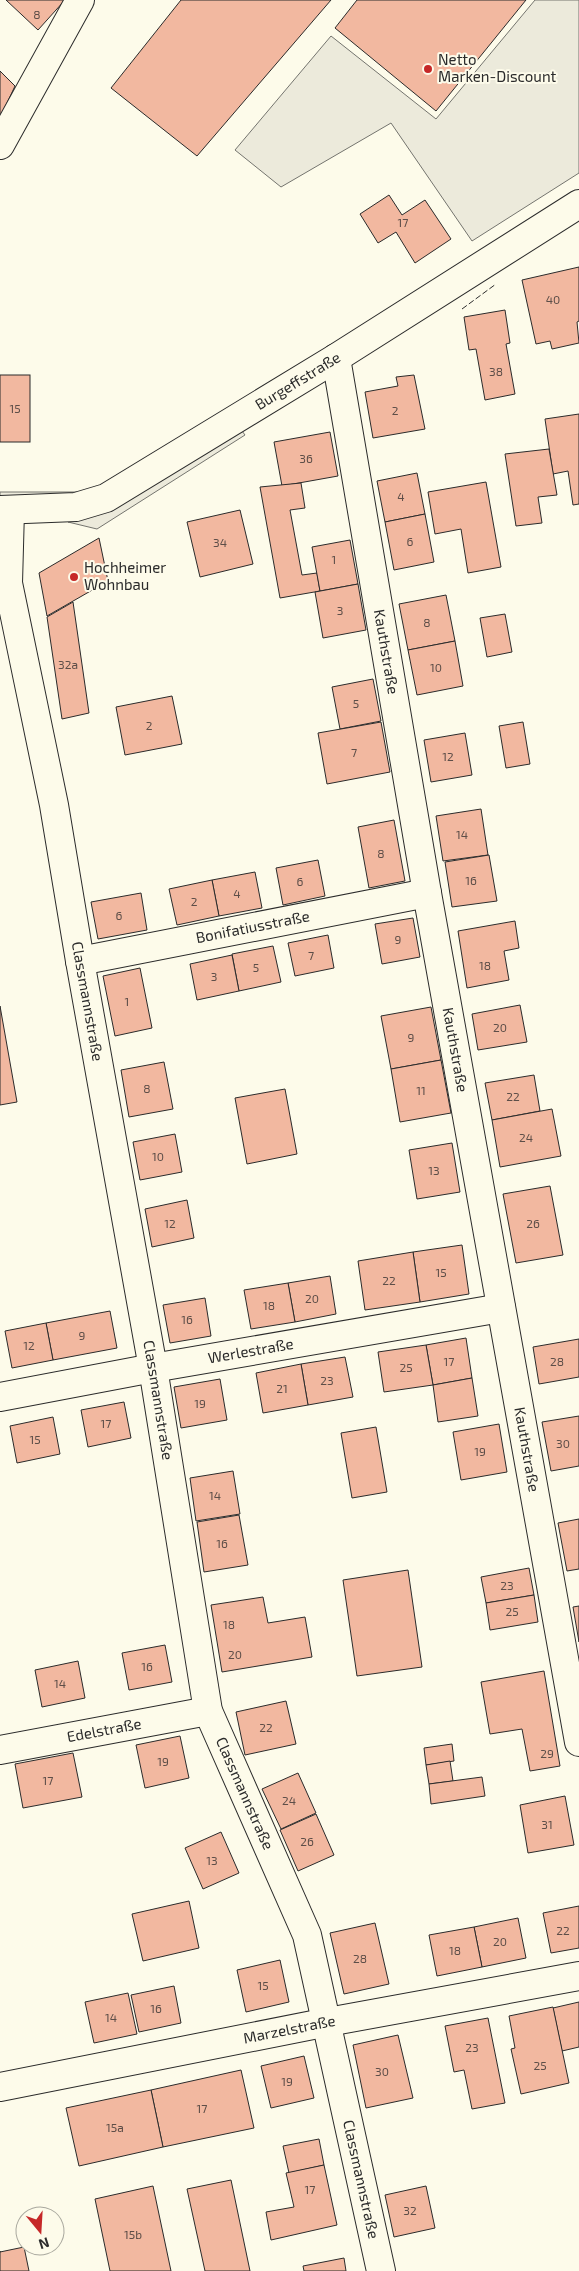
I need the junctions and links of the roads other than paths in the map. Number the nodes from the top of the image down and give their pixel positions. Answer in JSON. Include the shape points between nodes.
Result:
{"nodes":[{"id":1,"x":80,"y":0,"type":"edge"},
{"id":2,"x":0,"y":145,"type":"edge"},
{"id":3,"x":579,"y":204,"type":"edge"},
{"id":4,"x":336,"y":358,"type":"junction"},
{"id":5,"x":5,"y":510,"type":"edge"},
{"id":6,"x":426,"y":893,"type":"junction"},
{"id":7,"x":80,"y":961,"type":"junction"},
{"id":8,"x":501,"y":1308,"type":"junction"},
{"id":9,"x":154,"y":1368,"type":"junction"},
{"id":10,"x":0,"y":1397,"type":"edge"},
{"id":11,"x":208,"y":1711,"type":"junction"},
{"id":12,"x":579,"y":1742,"type":"edge"},
{"id":13,"x":0,"y":1750,"type":"edge"},
{"id":14,"x":579,"y":1976,"type":"edge"},
{"id":15,"x":328,"y":2022,"type":"junction"},
{"id":16,"x":0,"y":2087,"type":"edge"},
{"id":17,"x":382,"y":2271,"type":"edge"}],
"edges":[{"from":1,"to":2,"type":"street"},
{"from":3,"to":4,"type":"street","name":"Burgeffstraße"},
{"from":4,"to":5,"type":"street","name":"Burgeffstraße","via":[[106,498],[76,507]]},
{"from":4,"to":6,"type":"street","name":"Kauthstraße"},
{"from":5,"to":7,"type":"street","name":"Classmannstraße","via":[[8,583],[54,804]]},
{"from":6,"to":7,"type":"street","name":"Bonifatiusstraße"},
{"from":6,"to":8,"type":"street","name":"Kauthstraße"},
{"from":7,"to":9,"type":"street","name":"Classmannstraße"},
{"from":8,"to":9,"type":"street","name":"Werlestraße"},
{"from":8,"to":12,"type":"street","name":"Kauthstraße"},
{"from":9,"to":10,"type":"street","name":"Werlestraße"},
{"from":9,"to":11,"type":"street","name":"Classmannstraße"},
{"from":11,"to":13,"type":"street","name":"Edelstraße"},
{"from":11,"to":15,"type":"street","name":"Classmannstraße","via":[[307,1935]]},
{"from":14,"to":15,"type":"street","name":"Marzelstraße"},
{"from":15,"to":16,"type":"street","name":"Marzelstraße"},
{"from":15,"to":17,"type":"street","name":"Classmannstraße"}]}
